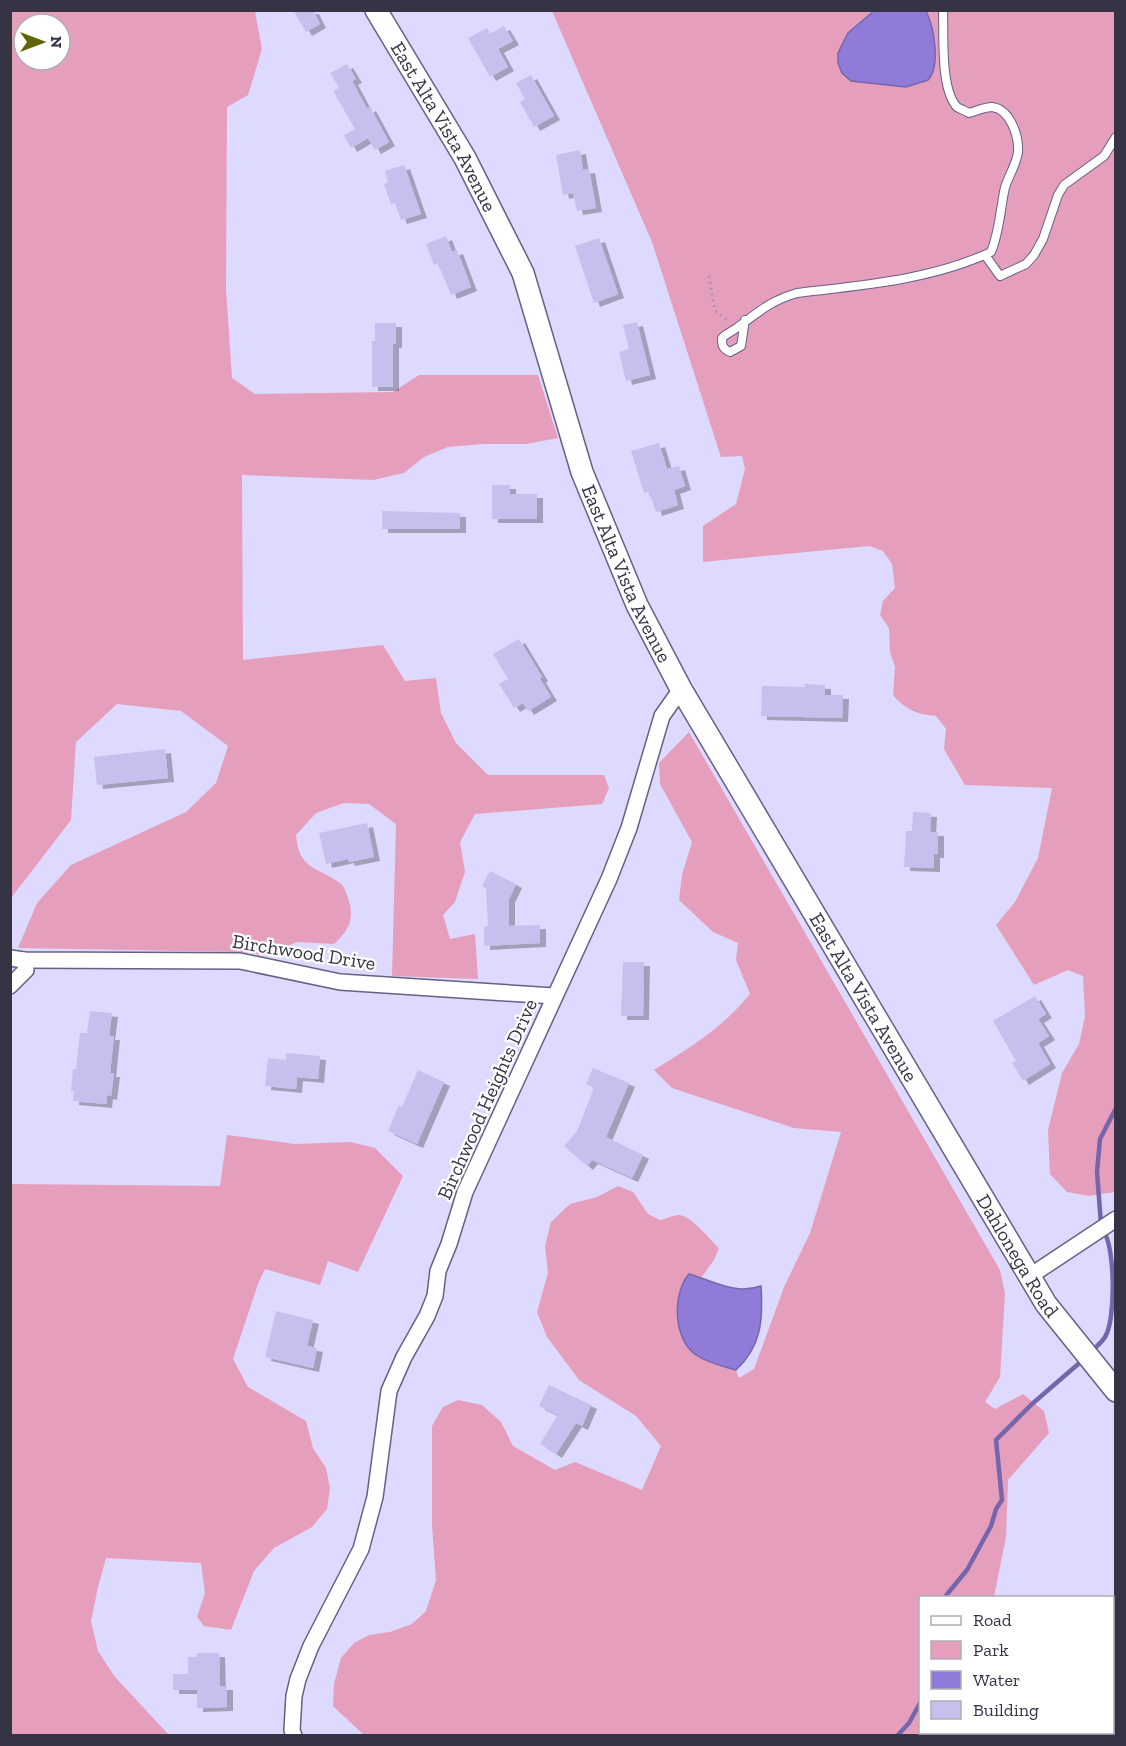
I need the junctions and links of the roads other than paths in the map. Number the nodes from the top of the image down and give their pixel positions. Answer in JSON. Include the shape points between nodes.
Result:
{"nodes":[{"id":1,"x":376,"y":10,"type":"edge"},
{"id":2,"x":944,"y":10,"type":"edge"},
{"id":3,"x":1116,"y":137,"type":"edge"},
{"id":4,"x":985,"y":255,"type":"junction"},
{"id":5,"x":746,"y":320,"type":"junction"},
{"id":6,"x":681,"y":689,"type":"junction"},
{"id":7,"x":17,"y":958,"type":"edge"},
{"id":8,"x":10,"y":986,"type":"edge"},
{"id":9,"x":554,"y":996,"type":"junction"},
{"id":10,"x":933,"y":1112,"type":"joint"},
{"id":11,"x":1116,"y":1219,"type":"edge"},
{"id":12,"x":1030,"y":1276,"type":"junction"},
{"id":13,"x":1116,"y":1391,"type":"edge"},
{"id":14,"x":294,"y":1736,"type":"edge"}],
"edges":[{"from":1,"to":6,"type":"main road","name":"East Alta Vista Avenue","via":[[465,158],[523,273],[582,472],[637,605]]},
{"from":2,"to":4,"type":"lane","via":[[950,95],[957,107],[969,113],[989,107],[1001,109],[1009,118],[1018,151],[1004,188],[996,241],[992,252]]},
{"from":3,"to":4,"type":"lane","via":[[1104,156],[1064,185],[1043,239],[1026,264],[1000,276]]},
{"from":4,"to":5,"type":"lane","via":[[937,273],[797,293],[777,299]]},
{"from":5,"to":5,"type":"lane","via":[[722,338],[722,345],[730,352],[741,346]]},
{"from":6,"to":9,"type":"street","name":"Birchwood Heights Drive","via":[[662,716],[629,828]]},
{"from":6,"to":10,"type":"main road","name":"East Alta Vista Avenue"},
{"from":7,"to":8,"type":"street","via":[[26,970]]},
{"from":7,"to":9,"type":"street","name":"Birchwood Drive","via":[[240,961],[340,982]]},
{"from":9,"to":14,"type":"street","name":"Birchwood Heights Drive","via":[[465,1192],[438,1271],[435,1296],[389,1391],[375,1497],[361,1549],[310,1646],[298,1679]]},
{"from":10,"to":12,"type":"main road","name":"Dahlonega Road"},
{"from":11,"to":12,"type":"street"},
{"from":12,"to":13,"type":"main road","name":"Dahlonega Road","via":[[1046,1304]]}]}
